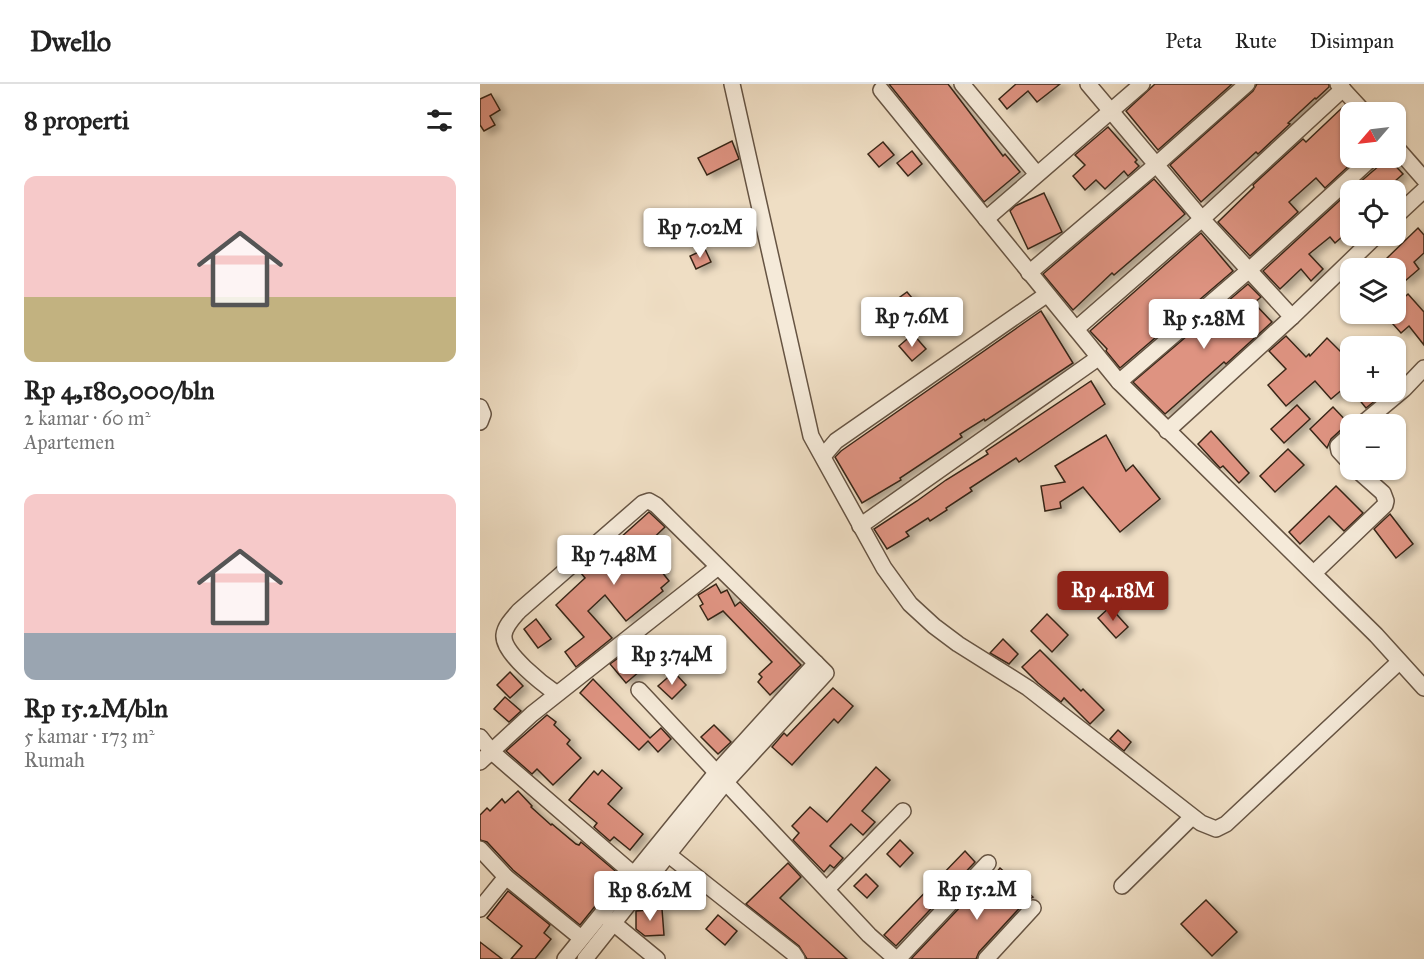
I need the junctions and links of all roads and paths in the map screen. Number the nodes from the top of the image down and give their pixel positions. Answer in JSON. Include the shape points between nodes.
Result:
{"nodes":[{"id":1,"x":732,"y":84,"type":"edge"},
{"id":2,"x":962,"y":84,"type":"edge"},
{"id":3,"x":1088,"y":84,"type":"edge"},
{"id":4,"x":1142,"y":84,"type":"edge"},
{"id":5,"x":1247,"y":84,"type":"edge"},
{"id":6,"x":1340,"y":87,"type":"edge"},
{"id":7,"x":881,"y":90,"type":"dead end"},
{"id":8,"x":1354,"y":102,"type":"edge"},
{"id":9,"x":1112,"y":111,"type":"junction"},
{"id":10,"x":1406,"y":159,"type":"edge"},
{"id":11,"x":1157,"y":164,"type":"junction"},
{"id":12,"x":1361,"y":168,"type":"edge"},
{"id":13,"x":1036,"y":173,"type":"junction"},
{"id":14,"x":1424,"y":179,"type":"edge"},
{"id":15,"x":1424,"y":190,"type":"edge"},
{"id":16,"x":1406,"y":207,"type":"edge"},
{"id":17,"x":986,"y":219,"type":"junction"},
{"id":18,"x":1202,"y":219,"type":"junction"},
{"id":19,"x":1365,"y":246,"type":"edge"},
{"id":20,"x":1248,"y":271,"type":"junction"},
{"id":21,"x":1029,"y":273,"type":"junction"},
{"id":22,"x":1046,"y":295,"type":"junction"},
{"id":23,"x":1292,"y":317,"type":"junction"},
{"id":24,"x":1076,"y":329,"type":"junction"},
{"id":25,"x":1098,"y":358,"type":"junction"},
{"id":26,"x":1424,"y":368,"type":"edge"},
{"id":27,"x":1119,"y":382,"type":"junction"},
{"id":28,"x":480,"y":407,"type":"edge"},
{"id":29,"x":1374,"y":414,"type":"edge"},
{"id":30,"x":480,"y":422,"type":"edge"},
{"id":31,"x":1167,"y":431,"type":"junction"},
{"id":32,"x":824,"y":455,"type":"junction"},
{"id":33,"x":1368,"y":480,"type":"edge"},
{"id":34,"x":860,"y":526,"type":"junction"},
{"id":35,"x":718,"y":567,"type":"junction"},
{"id":36,"x":1314,"y":573,"type":"junction"},
{"id":37,"x":1399,"y":662,"type":"junction"},
{"id":38,"x":1424,"y":688,"type":"edge"},
{"id":39,"x":639,"y":690,"type":"dead end"},
{"id":40,"x":557,"y":694,"type":"junction"},
{"id":41,"x":480,"y":737,"type":"edge"},
{"id":42,"x":486,"y":757,"type":"edge"},
{"id":43,"x":721,"y":778,"type":"junction"},
{"id":44,"x":903,"y":812,"type":"dead end"},
{"id":45,"x":1192,"y":816,"type":"junction"},
{"id":46,"x":480,"y":849,"type":"edge"},
{"id":47,"x":663,"y":850,"type":"junction"},
{"id":48,"x":987,"y":863,"type":"dead end"},
{"id":49,"x":506,"y":877,"type":"junction"},
{"id":50,"x":639,"y":879,"type":"junction"},
{"id":51,"x":1122,"y":886,"type":"dead end"},
{"id":52,"x":827,"y":889,"type":"junction"},
{"id":53,"x":1033,"y":908,"type":"dead end"},
{"id":54,"x":480,"y":909,"type":"edge"},
{"id":55,"x":607,"y":918,"type":"junction"},
{"id":56,"x":581,"y":938,"type":"junction"},
{"id":57,"x":565,"y":959,"type":"edge"},
{"id":58,"x":585,"y":959,"type":"edge"},
{"id":59,"x":657,"y":959,"type":"edge"},
{"id":60,"x":797,"y":959,"type":"edge"},
{"id":61,"x":897,"y":959,"type":"edge"},
{"id":62,"x":987,"y":959,"type":"edge"}],
"edges":[{"from":1,"to":32,"type":"street","via":[[809,427]]},
{"from":2,"to":13,"type":"street"},
{"from":3,"to":9,"type":"street"},
{"from":4,"to":9,"type":"street"},
{"from":5,"to":11,"type":"street"},
{"from":6,"to":8,"type":"street"},
{"from":6,"to":18,"type":"street"},
{"from":7,"to":17,"type":"street"},
{"from":9,"to":11,"type":"street"},
{"from":9,"to":13,"type":"street"},
{"from":10,"to":14,"type":"street"},
{"from":11,"to":18,"type":"street"},
{"from":11,"to":21,"type":"street"},
{"from":12,"to":20,"type":"street"},
{"from":13,"to":17,"type":"street"},
{"from":15,"to":16,"type":"street"},
{"from":17,"to":21,"type":"street"},
{"from":18,"to":20,"type":"street"},
{"from":18,"to":24,"type":"street"},
{"from":19,"to":23,"type":"street"},
{"from":20,"to":23,"type":"street"},
{"from":20,"to":27,"type":"street"},
{"from":21,"to":22,"type":"street"},
{"from":22,"to":24,"type":"street"},
{"from":22,"to":32,"type":"street","via":[[836,441]]},
{"from":23,"to":31,"type":"street"},
{"from":24,"to":25,"type":"street"},
{"from":25,"to":27,"type":"street"},
{"from":25,"to":34,"type":"street"},
{"from":26,"to":29,"type":"street"},
{"from":27,"to":31,"type":"street"},
{"from":28,"to":30,"type":"street"},
{"from":31,"to":36,"type":"street"},
{"from":32,"to":34,"type":"street"},
{"from":33,"to":36,"type":"street","via":[[1383,493],[1385,505]]},
{"from":34,"to":45,"type":"street","via":[[910,604],[934,626],[1028,688]]},
{"from":35,"to":40,"type":"street"},
{"from":35,"to":40,"type":"street","via":[[656,505],[643,503],[508,624],[506,645],[536,678]]},
{"from":35,"to":43,"type":"street","via":[[816,663]]},
{"from":36,"to":37,"type":"street"},
{"from":37,"to":38,"type":"street"},
{"from":37,"to":45,"type":"street","via":[[1226,824],[1216,829]]},
{"from":39,"to":43,"type":"street"},
{"from":40,"to":42,"type":"street"},
{"from":41,"to":42,"type":"street"},
{"from":42,"to":50,"type":"street"},
{"from":43,"to":47,"type":"street"},
{"from":43,"to":52,"type":"street"},
{"from":44,"to":52,"type":"street"},
{"from":45,"to":51,"type":"street"},
{"from":46,"to":49,"type":"street"},
{"from":47,"to":50,"type":"street"},
{"from":47,"to":60,"type":"street"},
{"from":48,"to":61,"type":"street"},
{"from":49,"to":54,"type":"street"},
{"from":49,"to":56,"type":"street"},
{"from":50,"to":55,"type":"street"},
{"from":52,"to":61,"type":"street"},
{"from":53,"to":62,"type":"street"},
{"from":55,"to":56,"type":"street"},
{"from":55,"to":58,"type":"street"},
{"from":55,"to":59,"type":"street"},
{"from":56,"to":57,"type":"street"}]}
